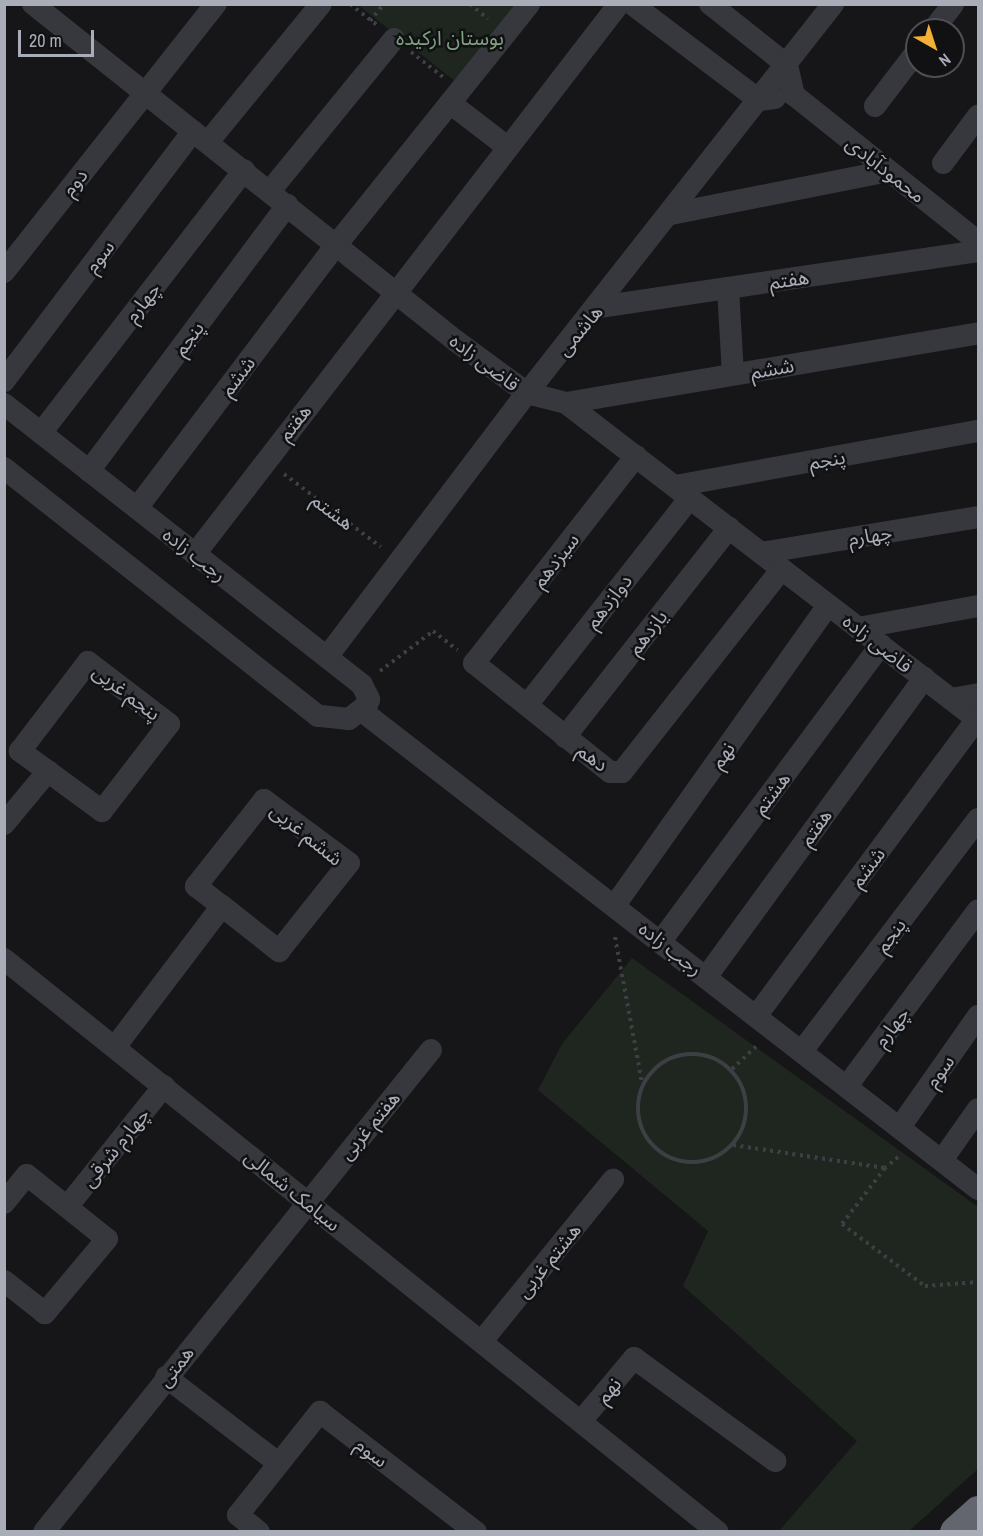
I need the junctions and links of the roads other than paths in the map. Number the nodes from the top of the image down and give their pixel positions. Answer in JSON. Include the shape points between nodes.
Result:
{"nodes":[{"id":1,"x":33,"y":4,"type":"edge"},
{"id":2,"x":216,"y":4,"type":"edge"},
{"id":3,"x":321,"y":4,"type":"edge"},
{"id":4,"x":529,"y":4,"type":"edge"},
{"id":5,"x":619,"y":4,"type":"edge"},
{"id":6,"x":632,"y":4,"type":"edge"},
{"id":7,"x":710,"y":4,"type":"edge"},
{"id":8,"x":833,"y":4,"type":"edge"},
{"id":9,"x":953,"y":4,"type":"edge"},
{"id":10,"x":942,"y":18,"type":"edge"},
{"id":11,"x":394,"y":39,"type":"dead end"},
{"id":12,"x":787,"y":65,"type":"junction"},
{"id":13,"x":905,"y":67,"type":"edge"},
{"id":14,"x":144,"y":92,"type":"junction"},
{"id":15,"x":794,"y":95,"type":"junction"},
{"id":16,"x":759,"y":100,"type":"junction"},
{"id":17,"x":450,"y":103,"type":"junction"},
{"id":18,"x":875,"y":106,"type":"dead end"},
{"id":19,"x":978,"y":116,"type":"edge"},
{"id":20,"x":200,"y":136,"type":"junction"},
{"id":21,"x":506,"y":146,"type":"junction"},
{"id":22,"x":943,"y":163,"type":"dead end"},
{"id":23,"x":244,"y":170,"type":"junction"},
{"id":24,"x":889,"y":171,"type":"junction"},
{"id":25,"x":278,"y":198,"type":"junction"},
{"id":26,"x":671,"y":214,"type":"junction"},
{"id":27,"x":978,"y":242,"type":"edge"},
{"id":28,"x":337,"y":244,"type":"junction"},
{"id":29,"x":978,"y":251,"type":"edge"},
{"id":30,"x":4,"y":272,"type":"edge"},
{"id":31,"x":728,"y":288,"type":"junction"},
{"id":32,"x":396,"y":292,"type":"junction"},
{"id":33,"x":598,"y":307,"type":"junction"},
{"id":34,"x":978,"y":333,"type":"edge"},
{"id":35,"x":733,"y":374,"type":"junction"},
{"id":36,"x":4,"y":381,"type":"edge"},
{"id":37,"x":527,"y":393,"type":"junction"},
{"id":38,"x":566,"y":403,"type":"junction"},
{"id":39,"x":4,"y":404,"type":"edge"},
{"id":40,"x":978,"y":431,"type":"edge"},
{"id":41,"x":41,"y":433,"type":"junction"},
{"id":42,"x":636,"y":456,"type":"junction"},
{"id":43,"x":4,"y":468,"type":"edge"},
{"id":44,"x":89,"y":471,"type":"junction"},
{"id":45,"x":683,"y":492,"type":"junction"},
{"id":46,"x":137,"y":508,"type":"junction"},
{"id":47,"x":978,"y":517,"type":"edge"},
{"id":48,"x":729,"y":528,"type":"junction"},
{"id":49,"x":761,"y":553,"type":"junction"},
{"id":50,"x":195,"y":554,"type":"junction"},
{"id":51,"x":782,"y":569,"type":"junction"},
{"id":52,"x":828,"y":605,"type":"junction"},
{"id":53,"x":978,"y":606,"type":"edge"},
{"id":54,"x":858,"y":628,"type":"junction"},
{"id":55,"x":881,"y":645,"type":"junction"},
{"id":56,"x":327,"y":657,"type":"junction"},
{"id":57,"x":474,"y":663,"type":"joint"},
{"id":58,"x":924,"y":678,"type":"junction"},
{"id":59,"x":978,"y":694,"type":"edge"},
{"id":60,"x":951,"y":699,"type":"junction"},
{"id":61,"x":527,"y":705,"type":"junction"},
{"id":62,"x":362,"y":711,"type":"junction"},
{"id":63,"x":978,"y":720,"type":"edge"},
{"id":64,"x":565,"y":736,"type":"junction"},
{"id":65,"x":48,"y":771,"type":"junction"},
{"id":66,"x":978,"y":819,"type":"edge"},
{"id":67,"x":4,"y":824,"type":"edge"},
{"id":68,"x":615,"y":905,"type":"junction"},
{"id":69,"x":222,"y":906,"type":"junction"},
{"id":70,"x":978,"y":910,"type":"edge"},
{"id":71,"x":661,"y":941,"type":"junction"},
{"id":72,"x":4,"y":959,"type":"edge"},
{"id":73,"x":707,"y":976,"type":"junction"},
{"id":74,"x":757,"y":1015,"type":"junction"},
{"id":75,"x":978,"y":1016,"type":"edge"},
{"id":76,"x":115,"y":1047,"type":"junction"},
{"id":77,"x":431,"y":1050,"type":"dead end"},
{"id":78,"x":802,"y":1050,"type":"junction"},
{"id":79,"x":164,"y":1086,"type":"junction"},
{"id":80,"x":847,"y":1086,"type":"junction"},
{"id":81,"x":978,"y":1109,"type":"edge"},
{"id":82,"x":908,"y":1134,"type":"junction"},
{"id":83,"x":942,"y":1160,"type":"junction"},
{"id":84,"x":613,"y":1180,"type":"dead end"},
{"id":85,"x":978,"y":1189,"type":"edge"},
{"id":86,"x":307,"y":1201,"type":"junction"},
{"id":87,"x":4,"y":1203,"type":"edge"},
{"id":88,"x":67,"y":1207,"type":"junction"},
{"id":89,"x":4,"y":1281,"type":"edge"},
{"id":90,"x":482,"y":1341,"type":"junction"},
{"id":91,"x":166,"y":1377,"type":"junction"},
{"id":92,"x":582,"y":1420,"type":"junction"},
{"id":93,"x":775,"y":1461,"type":"dead end"},
{"id":94,"x":278,"y":1463,"type":"junction"},
{"id":95,"x":978,"y":1512,"type":"edge"},
{"id":96,"x":44,"y":1532,"type":"edge"},
{"id":97,"x":259,"y":1532,"type":"edge"},
{"id":98,"x":476,"y":1532,"type":"edge"},
{"id":99,"x":718,"y":1532,"type":"edge"},
{"id":100,"x":956,"y":1532,"type":"edge"}],
"edges":[{"from":1,"to":14,"type":"street","name":"قاضی زاده"},
{"from":2,"to":14,"type":"street","name":"دوم"},
{"from":3,"to":20,"type":"street","name":"سوم"},
{"from":4,"to":17,"type":"street","name":"ششم"},
{"from":5,"to":21,"type":"street","name":"هفتم"},
{"from":6,"to":16,"type":"street"},
{"from":7,"to":12,"type":"street"},
{"from":8,"to":12,"type":"street","name":"هاشمی"},
{"from":9,"to":10,"type":"street"},
{"from":11,"to":25,"type":"street","name":"پنجم"},
{"from":12,"to":15,"type":"street"},
{"from":12,"to":16,"type":"street","name":"هاشمی"},
{"from":13,"to":18,"type":"street"},
{"from":14,"to":20,"type":"street","name":"قاضی زاده"},
{"from":14,"to":30,"type":"street","name":"دوم"},
{"from":15,"to":16,"type":"street"},
{"from":15,"to":24,"type":"street","name":"محمودآبادی"},
{"from":16,"to":26,"type":"street","name":"هاشمی"},
{"from":17,"to":21,"type":"street"},
{"from":17,"to":28,"type":"street","name":"ششم"},
{"from":19,"to":22,"type":"street"},
{"from":20,"to":23,"type":"street","name":"قاضی زاده"},
{"from":20,"to":36,"type":"street","name":"سوم"},
{"from":21,"to":32,"type":"street","name":"هفتم"},
{"from":23,"to":25,"type":"street","name":"قاضی زاده"},
{"from":23,"to":41,"type":"street","name":"چهارم"},
{"from":24,"to":26,"type":"street"},
{"from":24,"to":27,"type":"street","name":"محمودآبادی"},
{"from":25,"to":28,"type":"street","name":"قاضی زاده"},
{"from":25,"to":44,"type":"street","name":"پنجم"},
{"from":26,"to":33,"type":"street","name":"هاشمی"},
{"from":28,"to":32,"type":"street","name":"قاضی زاده"},
{"from":28,"to":46,"type":"street","name":"ششم"},
{"from":29,"to":31,"type":"street","name":"هفتم"},
{"from":31,"to":33,"type":"street","name":"هفتم"},
{"from":31,"to":35,"type":"street"},
{"from":32,"to":37,"type":"street","name":"قاضی زاده"},
{"from":32,"to":50,"type":"street","name":"هفتم"},
{"from":33,"to":37,"type":"street","name":"هاشمی"},
{"from":34,"to":35,"type":"street","name":"ششم"},
{"from":35,"to":38,"type":"street","name":"ششم"},
{"from":37,"to":38,"type":"street","name":"قاضی زاده"},
{"from":37,"to":56,"type":"street","name":"هاشمی"},
{"from":38,"to":42,"type":"street","name":"قاضی زاده"},
{"from":39,"to":41,"type":"street","name":"رجب زاده"},
{"from":40,"to":45,"type":"street","name":"پنجم"},
{"from":41,"to":44,"type":"street","name":"رجب زاده"},
{"from":42,"to":45,"type":"street","name":"قاضی زاده"},
{"from":42,"to":57,"type":"street","name":"سیزدهم"},
{"from":43,"to":62,"type":"street","via":[[318,716],[349,719]]},
{"from":44,"to":46,"type":"street","name":"رجب زاده"},
{"from":45,"to":48,"type":"street","name":"قاضی زاده"},
{"from":45,"to":61,"type":"street","name":"دوازدهم"},
{"from":46,"to":50,"type":"street","name":"رجب زاده"},
{"from":47,"to":49,"type":"street","name":"چهارم"},
{"from":48,"to":49,"type":"street","name":"قاضی زاده"},
{"from":48,"to":64,"type":"street","name":"یازدهم"},
{"from":49,"to":51,"type":"street","name":"قاضی زاده"},
{"from":50,"to":56,"type":"street","name":"رجب زاده"},
{"from":51,"to":52,"type":"street","name":"قاضی زاده"},
{"from":51,"to":64,"type":"street","name":"دهم","via":[[622,772],[610,771]]},
{"from":52,"to":54,"type":"street","name":"قاضی زاده"},
{"from":52,"to":68,"type":"street","name":"نهم"},
{"from":53,"to":54,"type":"street"},
{"from":54,"to":55,"type":"street","name":"قاضی زاده"},
{"from":55,"to":58,"type":"street","name":"قاضی زاده"},
{"from":55,"to":71,"type":"street","name":"هشتم"},
{"from":56,"to":62,"type":"street","name":"رجب زاده","via":[[362,686],[369,699]]},
{"from":57,"to":61,"type":"street","name":"دهم"},
{"from":58,"to":60,"type":"street","name":"قاضی زاده"},
{"from":58,"to":73,"type":"street","name":"هفتم"},
{"from":59,"to":60,"type":"street"},
{"from":60,"to":63,"type":"street","name":"قاضی زاده"},
{"from":61,"to":64,"type":"street","name":"دهم"},
{"from":62,"to":68,"type":"street","name":"رجب زاده"},
{"from":63,"to":74,"type":"street","name":"ششم"},
{"from":65,"to":65,"type":"street","name":"پنجم غربی","via":[[102,811],[169,724],[88,662],[20,751]]},
{"from":65,"to":67,"type":"street"},
{"from":66,"to":78,"type":"street","name":"پنجم"},
{"from":68,"to":71,"type":"street","name":"رجب زاده"},
{"from":69,"to":69,"type":"street","name":"ششم غربی","via":[[279,951],[349,863],[264,800],[196,886]]},
{"from":69,"to":76,"type":"street"},
{"from":70,"to":80,"type":"street","name":"چهارم"},
{"from":71,"to":73,"type":"street","name":"رجب زاده"},
{"from":72,"to":76,"type":"street","name":"سیامک شمالی"},
{"from":73,"to":74,"type":"street","name":"رجب زاده"},
{"from":74,"to":78,"type":"street","name":"رجب زاده"},
{"from":75,"to":82,"type":"street","name":"سوم"},
{"from":76,"to":79,"type":"street","name":"سیامک شمالی"},
{"from":77,"to":86,"type":"street","name":"هفتم غربی"},
{"from":78,"to":80,"type":"street","name":"رجب زاده"},
{"from":79,"to":86,"type":"street","name":"سیامک شمالی"},
{"from":79,"to":88,"type":"street","name":"چهارم شرقی"},
{"from":80,"to":82,"type":"street","name":"رجب زاده"},
{"from":81,"to":83,"type":"street"},
{"from":82,"to":83,"type":"street","name":"رجب زاده"},
{"from":83,"to":85,"type":"street","name":"رجب زاده"},
{"from":84,"to":90,"type":"street","name":"هشتم غربی"},
{"from":86,"to":90,"type":"street","name":"سیامک شمالی"},
{"from":86,"to":91,"type":"street","name":"همتی"},
{"from":87,"to":88,"type":"street","via":[[27,1175]]},
{"from":88,"to":89,"type":"street","via":[[107,1239],[45,1312]]},
{"from":90,"to":92,"type":"street","name":"سیامک شمالی"},
{"from":91,"to":94,"type":"street"},
{"from":91,"to":96,"type":"street","name":"همتی"},
{"from":92,"to":93,"type":"street","name":"نهم","via":[[634,1358]]},
{"from":92,"to":99,"type":"street","name":"نهم"},
{"from":94,"to":97,"type":"street","name":"سوم","via":[[238,1515]]},
{"from":94,"to":98,"type":"street","name":"سوم","via":[[320,1412]]},
{"from":95,"to":100,"type":"highway"}]}
